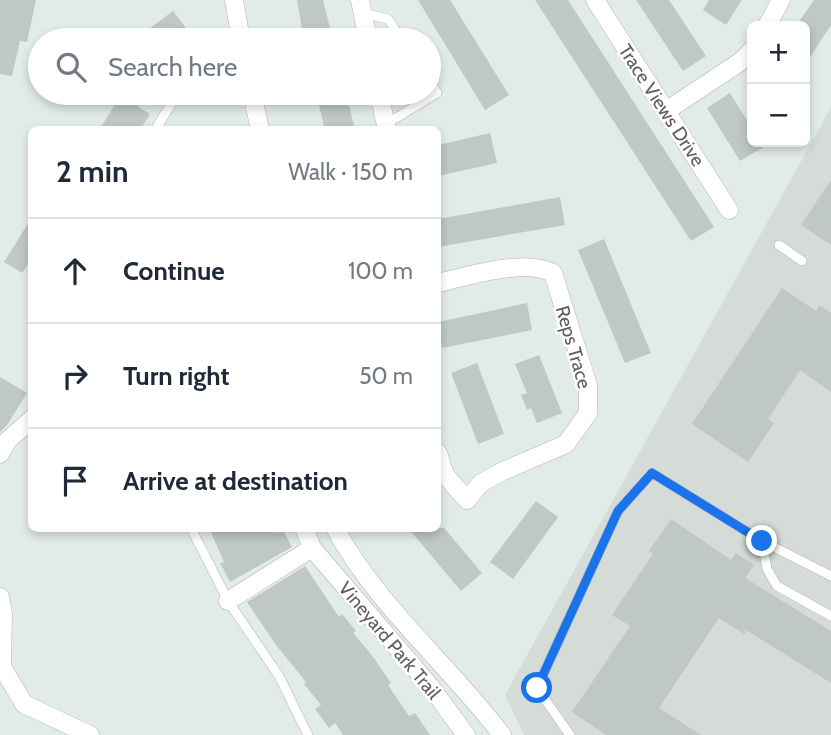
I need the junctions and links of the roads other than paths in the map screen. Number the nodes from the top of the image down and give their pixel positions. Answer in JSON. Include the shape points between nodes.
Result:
{"nodes":[{"id":1,"x":234,"y":0,"type":"edge"},
{"id":2,"x":595,"y":0,"type":"edge"},
{"id":3,"x":781,"y":0,"type":"edge"},
{"id":4,"x":361,"y":7,"type":"edge"},
{"id":5,"x":770,"y":21,"type":"edge"},
{"id":6,"x":239,"y":28,"type":"edge"},
{"id":7,"x":365,"y":28,"type":"edge"},
{"id":8,"x":394,"y":28,"type":"edge"},
{"id":9,"x":747,"y":55,"type":"edge"},
{"id":10,"x":171,"y":105,"type":"edge"},
{"id":11,"x":255,"y":105,"type":"edge"},
{"id":12,"x":381,"y":105,"type":"edge"},
{"id":13,"x":419,"y":105,"type":"edge"},
{"id":14,"x":666,"y":111,"type":"junction"},
{"id":15,"x":157,"y":126,"type":"edge"},
{"id":16,"x":259,"y":126,"type":"edge"},
{"id":17,"x":386,"y":126,"type":"edge"},
{"id":18,"x":388,"y":126,"type":"edge"},
{"id":19,"x":729,"y":210,"type":"dead end"},
{"id":20,"x":779,"y":245,"type":"dead end"},
{"id":21,"x":802,"y":261,"type":"dead end"},
{"id":22,"x":441,"y":282,"type":"edge"},
{"id":23,"x":28,"y":422,"type":"edge"},
{"id":24,"x":0,"y":454,"type":"edge"},
{"id":25,"x":441,"y":464,"type":"edge"},
{"id":26,"x":193,"y":532,"type":"edge"},
{"id":27,"x":306,"y":532,"type":"edge"},
{"id":28,"x":337,"y":532,"type":"edge"},
{"id":29,"x":762,"y":541,"type":"junction"},
{"id":30,"x":312,"y":548,"type":"junction"},
{"id":31,"x":831,"y":576,"type":"edge"},
{"id":32,"x":0,"y":597,"type":"edge"},
{"id":33,"x":228,"y":601,"type":"junction"},
{"id":34,"x":831,"y":616,"type":"edge"},
{"id":35,"x":3,"y":675,"type":"edge"},
{"id":36,"x":90,"y":735,"type":"edge"},
{"id":37,"x":308,"y":735,"type":"edge"},
{"id":38,"x":466,"y":735,"type":"edge"},
{"id":39,"x":502,"y":735,"type":"edge"},
{"id":40,"x":570,"y":735,"type":"edge"}],
"edges":[{"from":1,"to":6,"type":"street"},
{"from":2,"to":14,"type":"street","name":"Trace Views Drive"},
{"from":3,"to":5,"type":"street"},
{"from":4,"to":7,"type":"street"},
{"from":4,"to":8,"type":"lane","via":[[388,19]]},
{"from":9,"to":14,"type":"street"},
{"from":10,"to":15,"type":"lane"},
{"from":11,"to":16,"type":"street"},
{"from":12,"to":17,"type":"street"},
{"from":13,"to":18,"type":"lane"},
{"from":14,"to":19,"type":"street","name":"Trace Views Drive"},
{"from":20,"to":21,"type":"lane"},
{"from":22,"to":25,"type":"street","name":"Reps Trace","via":[[497,270],[542,267],[553,273],[588,385],[589,413],[566,444],[481,483],[467,500],[444,475]]},
{"from":23,"to":24,"type":"street"},
{"from":26,"to":33,"type":"lane"},
{"from":27,"to":30,"type":"street","name":"Vineyard Park Trail"},
{"from":28,"to":39,"type":"street","via":[[378,592]]},
{"from":29,"to":31,"type":"lane"},
{"from":29,"to":34,"type":"lane","via":[[766,569],[777,586]]},
{"from":29,"to":40,"type":"lane","via":[[652,473],[618,511],[537,688]]},
{"from":30,"to":33,"type":"street"},
{"from":30,"to":38,"type":"street","name":"Vineyard Park Trail"},
{"from":32,"to":35,"type":"street"},
{"from":33,"to":37,"type":"lane","via":[[279,676]]},
{"from":35,"to":36,"type":"street","via":[[24,704]]}]}
